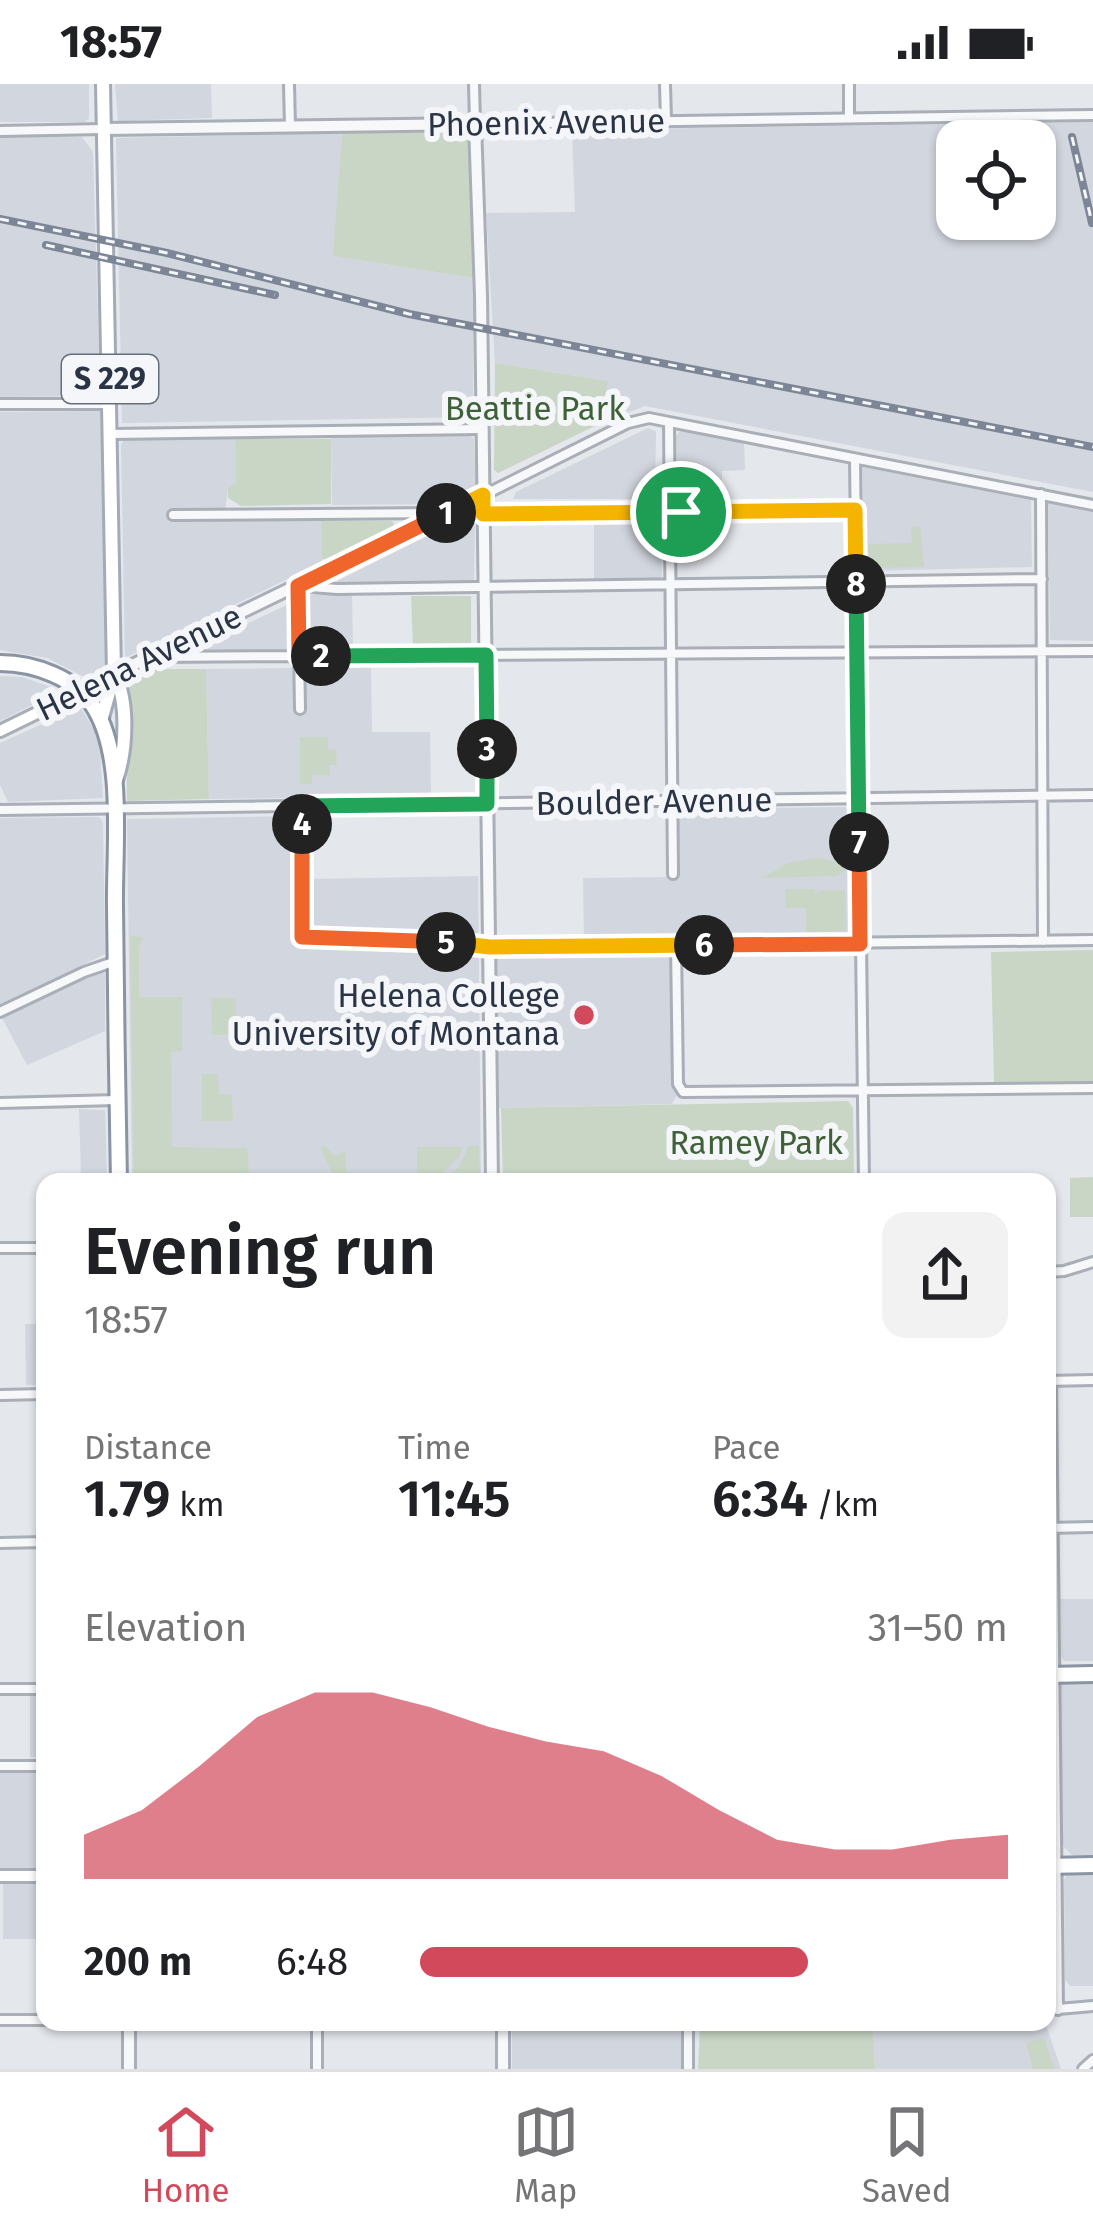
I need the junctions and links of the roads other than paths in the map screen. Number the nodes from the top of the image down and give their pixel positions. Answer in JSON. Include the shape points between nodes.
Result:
{"nodes":[{"id":1,"x":103,"y":84,"type":"edge"},
{"id":2,"x":289,"y":84,"type":"edge"},
{"id":3,"x":474,"y":84,"type":"edge"},
{"id":4,"x":665,"y":84,"type":"edge"},
{"id":5,"x":849,"y":84,"type":"edge"},
{"id":6,"x":1093,"y":115,"type":"edge"},
{"id":7,"x":849,"y":118,"type":"junction"},
{"id":8,"x":666,"y":121,"type":"junction"},
{"id":9,"x":475,"y":124,"type":"junction"},
{"id":10,"x":290,"y":127,"type":"junction"},
{"id":11,"x":104,"y":129,"type":"junction"},
{"id":12,"x":0,"y":131,"type":"edge"},
{"id":13,"x":0,"y":404,"type":"edge"},
{"id":14,"x":110,"y":404,"type":"junction"},
{"id":15,"x":669,"y":422,"type":"junction"},
{"id":16,"x":482,"y":429,"type":"junction"},
{"id":17,"x":111,"y":434,"type":"junction"},
{"id":18,"x":855,"y":459,"type":"junction"},
{"id":19,"x":1041,"y":494,"type":"junction"},
{"id":20,"x":483,"y":495,"type":"junction"},
{"id":21,"x":1093,"y":505,"type":"edge"},
{"id":22,"x":855,"y":510,"type":"junction"},
{"id":23,"x":447,"y":513,"type":"junction"},
{"id":24,"x":670,"y":513,"type":"junction"},
{"id":25,"x":483,"y":514,"type":"junction"},
{"id":26,"x":173,"y":515,"type":"dead end"},
{"id":27,"x":1042,"y":579,"type":"junction"},
{"id":28,"x":856,"y":581,"type":"junction"},
{"id":29,"x":670,"y":585,"type":"junction"},
{"id":30,"x":298,"y":586,"type":"junction"},
{"id":31,"x":484,"y":588,"type":"junction"},
{"id":32,"x":1042,"y":651,"type":"junction"},
{"id":33,"x":1093,"y":651,"type":"edge"},
{"id":34,"x":857,"y":652,"type":"junction"},
{"id":35,"x":671,"y":654,"type":"junction"},
{"id":36,"x":486,"y":655,"type":"junction"},
{"id":37,"x":299,"y":656,"type":"junction"},
{"id":38,"x":151,"y":657,"type":"junction"},
{"id":39,"x":0,"y":663,"type":"edge"},
{"id":40,"x":114,"y":674,"type":"junction"},
{"id":41,"x":80,"y":692,"type":"junction"},
{"id":42,"x":300,"y":709,"type":"dead end"},
{"id":43,"x":101,"y":721,"type":"junction"},
{"id":44,"x":0,"y":731,"type":"edge"},
{"id":45,"x":113,"y":787,"type":"junction"},
{"id":46,"x":1093,"y":795,"type":"edge"},
{"id":47,"x":1043,"y":796,"type":"junction"},
{"id":48,"x":859,"y":799,"type":"junction"},
{"id":49,"x":673,"y":802,"type":"junction"},
{"id":50,"x":487,"y":804,"type":"junction"},
{"id":51,"x":302,"y":806,"type":"junction"},
{"id":52,"x":114,"y":808,"type":"junction"},
{"id":53,"x":0,"y":810,"type":"edge"},
{"id":54,"x":673,"y":874,"type":"dead end"},
{"id":55,"x":1093,"y":940,"type":"edge"},
{"id":56,"x":1043,"y":941,"type":"junction"},
{"id":57,"x":860,"y":944,"type":"junction"},
{"id":58,"x":676,"y":945,"type":"junction"},
{"id":59,"x":490,"y":947,"type":"junction"},
{"id":60,"x":116,"y":961,"type":"junction"},
{"id":61,"x":0,"y":1012,"type":"edge"},
{"id":62,"x":1093,"y":1088,"type":"edge"},
{"id":63,"x":862,"y":1091,"type":"junction"},
{"id":64,"x":117,"y":1100,"type":"junction"},
{"id":65,"x":0,"y":1103,"type":"edge"},
{"id":66,"x":119,"y":1173,"type":"edge"},
{"id":67,"x":492,"y":1173,"type":"edge"},
{"id":68,"x":864,"y":1173,"type":"edge"},
{"id":69,"x":0,"y":1248,"type":"edge"},
{"id":70,"x":36,"y":1248,"type":"edge"},
{"id":71,"x":1093,"y":1262,"type":"edge"},
{"id":72,"x":1056,"y":1271,"type":"edge"},
{"id":73,"x":1093,"y":1380,"type":"edge"},
{"id":74,"x":1056,"y":1381,"type":"edge"},
{"id":75,"x":36,"y":1394,"type":"edge"},
{"id":76,"x":0,"y":1395,"type":"edge"},
{"id":77,"x":1056,"y":1528,"type":"edge"},
{"id":78,"x":1093,"y":1528,"type":"edge"},
{"id":79,"x":36,"y":1542,"type":"edge"},
{"id":80,"x":0,"y":1543,"type":"edge"},
{"id":81,"x":1093,"y":1674,"type":"edge"},
{"id":82,"x":1056,"y":1675,"type":"edge"},
{"id":83,"x":0,"y":1689,"type":"edge"},
{"id":84,"x":36,"y":1689,"type":"edge"},
{"id":85,"x":0,"y":1766,"type":"edge"},
{"id":86,"x":36,"y":1766,"type":"edge"},
{"id":87,"x":1093,"y":1865,"type":"edge"},
{"id":88,"x":1056,"y":1866,"type":"edge"},
{"id":89,"x":0,"y":1876,"type":"edge"},
{"id":90,"x":36,"y":1876,"type":"edge"},
{"id":91,"x":1093,"y":2006,"type":"edge"},
{"id":92,"x":1056,"y":2010,"type":"edge"},
{"id":93,"x":0,"y":2020,"type":"edge"},
{"id":94,"x":36,"y":2020,"type":"edge"},
{"id":95,"x":129,"y":2031,"type":"edge"},
{"id":96,"x":317,"y":2031,"type":"edge"},
{"id":97,"x":502,"y":2031,"type":"edge"},
{"id":98,"x":688,"y":2031,"type":"edge"},
{"id":99,"x":1093,"y":2060,"type":"edge"},
{"id":100,"x":129,"y":2069,"type":"edge"},
{"id":101,"x":317,"y":2069,"type":"edge"},
{"id":102,"x":503,"y":2069,"type":"edge"},
{"id":103,"x":688,"y":2069,"type":"edge"},
{"id":104,"x":1083,"y":2069,"type":"edge"}],
"edges":[{"from":1,"to":11,"type":"main road","number":"S 229"},
{"from":2,"to":10,"type":"street"},
{"from":3,"to":9,"type":"street"},
{"from":4,"to":8,"type":"street"},
{"from":5,"to":7,"type":"street"},
{"from":6,"to":7,"type":"street","name":"Phoenix Avenue"},
{"from":7,"to":8,"type":"street","name":"Phoenix Avenue"},
{"from":8,"to":9,"type":"street","name":"Phoenix Avenue"},
{"from":9,"to":10,"type":"street","name":"Phoenix Avenue"},
{"from":9,"to":16,"type":"street"},
{"from":10,"to":11,"type":"street","name":"Phoenix Avenue"},
{"from":11,"to":12,"type":"street","name":"Phoenix Avenue"},
{"from":11,"to":14,"type":"main road","number":"S 229"},
{"from":13,"to":14,"type":"street"},
{"from":14,"to":17,"type":"main road","number":"S 229"},
{"from":15,"to":18,"type":"street"},
{"from":15,"to":20,"type":"street","name":"Helena Avenue","via":[[628,424]]},
{"from":15,"to":24,"type":"street"},
{"from":16,"to":17,"type":"street"},
{"from":16,"to":20,"type":"street"},
{"from":17,"to":40,"type":"main road","number":"S 229"},
{"from":18,"to":19,"type":"street"},
{"from":18,"to":22,"type":"street"},
{"from":19,"to":21,"type":"street"},
{"from":19,"to":27,"type":"street"},
{"from":20,"to":23,"type":"street","name":"Helena Avenue"},
{"from":20,"to":25,"type":"street"},
{"from":22,"to":24,"type":"street"},
{"from":22,"to":28,"type":"street"},
{"from":23,"to":26,"type":"street"},
{"from":23,"to":30,"type":"street","name":"Helena Avenue"},
{"from":24,"to":25,"type":"street"},
{"from":24,"to":29,"type":"street"},
{"from":25,"to":31,"type":"street"},
{"from":27,"to":28,"type":"street"},
{"from":27,"to":32,"type":"street"},
{"from":28,"to":29,"type":"street"},
{"from":28,"to":34,"type":"street"},
{"from":29,"to":31,"type":"street"},
{"from":29,"to":35,"type":"street"},
{"from":30,"to":31,"type":"street"},
{"from":30,"to":37,"type":"street"},
{"from":30,"to":38,"type":"street","name":"Helena Avenue"},
{"from":31,"to":36,"type":"street"},
{"from":32,"to":33,"type":"street"},
{"from":32,"to":34,"type":"street"},
{"from":32,"to":47,"type":"street"},
{"from":34,"to":35,"type":"street"},
{"from":34,"to":48,"type":"street"},
{"from":35,"to":36,"type":"street"},
{"from":35,"to":49,"type":"street"},
{"from":36,"to":37,"type":"street"},
{"from":36,"to":50,"type":"street"},
{"from":37,"to":38,"type":"street"},
{"from":37,"to":42,"type":"street"},
{"from":38,"to":40,"type":"street","name":"Helena Avenue"},
{"from":39,"to":41,"type":"highway","via":[[36,668]]},
{"from":40,"to":41,"type":"main road","name":"Helena Avenue"},
{"from":40,"to":43,"type":"main road"},
{"from":40,"to":45,"type":"main road","number":"S 229","via":[[123,746]]},
{"from":41,"to":43,"type":"highway"},
{"from":41,"to":44,"type":"main road","name":"Helena Avenue"},
{"from":43,"to":45,"type":"highway"},
{"from":45,"to":52,"type":"highway"},
{"from":46,"to":47,"type":"street","name":"Boulder Avenue"},
{"from":47,"to":48,"type":"street","name":"Boulder Avenue"},
{"from":47,"to":56,"type":"street"},
{"from":48,"to":49,"type":"street","name":"Boulder Avenue"},
{"from":48,"to":57,"type":"street"},
{"from":49,"to":50,"type":"street","name":"Boulder Avenue"},
{"from":49,"to":54,"type":"street"},
{"from":50,"to":51,"type":"street","name":"Boulder Avenue"},
{"from":50,"to":59,"type":"street"},
{"from":51,"to":52,"type":"street","name":"Boulder Avenue"},
{"from":51,"to":59,"type":"street","via":[[302,937]]},
{"from":52,"to":53,"type":"street","name":"Boulder Avenue"},
{"from":52,"to":60,"type":"highway"},
{"from":55,"to":56,"type":"street"},
{"from":56,"to":57,"type":"street"},
{"from":57,"to":58,"type":"street"},
{"from":57,"to":63,"type":"street"},
{"from":58,"to":59,"type":"street"},
{"from":58,"to":63,"type":"street","via":[[679,1090]]},
{"from":59,"to":67,"type":"street"},
{"from":60,"to":61,"type":"street"},
{"from":60,"to":64,"type":"highway"},
{"from":62,"to":63,"type":"street"},
{"from":63,"to":68,"type":"street"},
{"from":64,"to":65,"type":"street"},
{"from":64,"to":66,"type":"highway"},
{"from":69,"to":70,"type":"street"},
{"from":71,"to":72,"type":"street"},
{"from":73,"to":74,"type":"street"},
{"from":75,"to":76,"type":"street"},
{"from":77,"to":78,"type":"street"},
{"from":79,"to":80,"type":"street"},
{"from":81,"to":82,"type":"highway"},
{"from":83,"to":84,"type":"street"},
{"from":85,"to":86,"type":"street"},
{"from":87,"to":88,"type":"highway"},
{"from":89,"to":90,"type":"main road"},
{"from":91,"to":92,"type":"street"},
{"from":93,"to":94,"type":"street"},
{"from":95,"to":100,"type":"street"},
{"from":96,"to":101,"type":"street"},
{"from":97,"to":102,"type":"street"},
{"from":98,"to":103,"type":"street"},
{"from":99,"to":104,"type":"street"}]}
